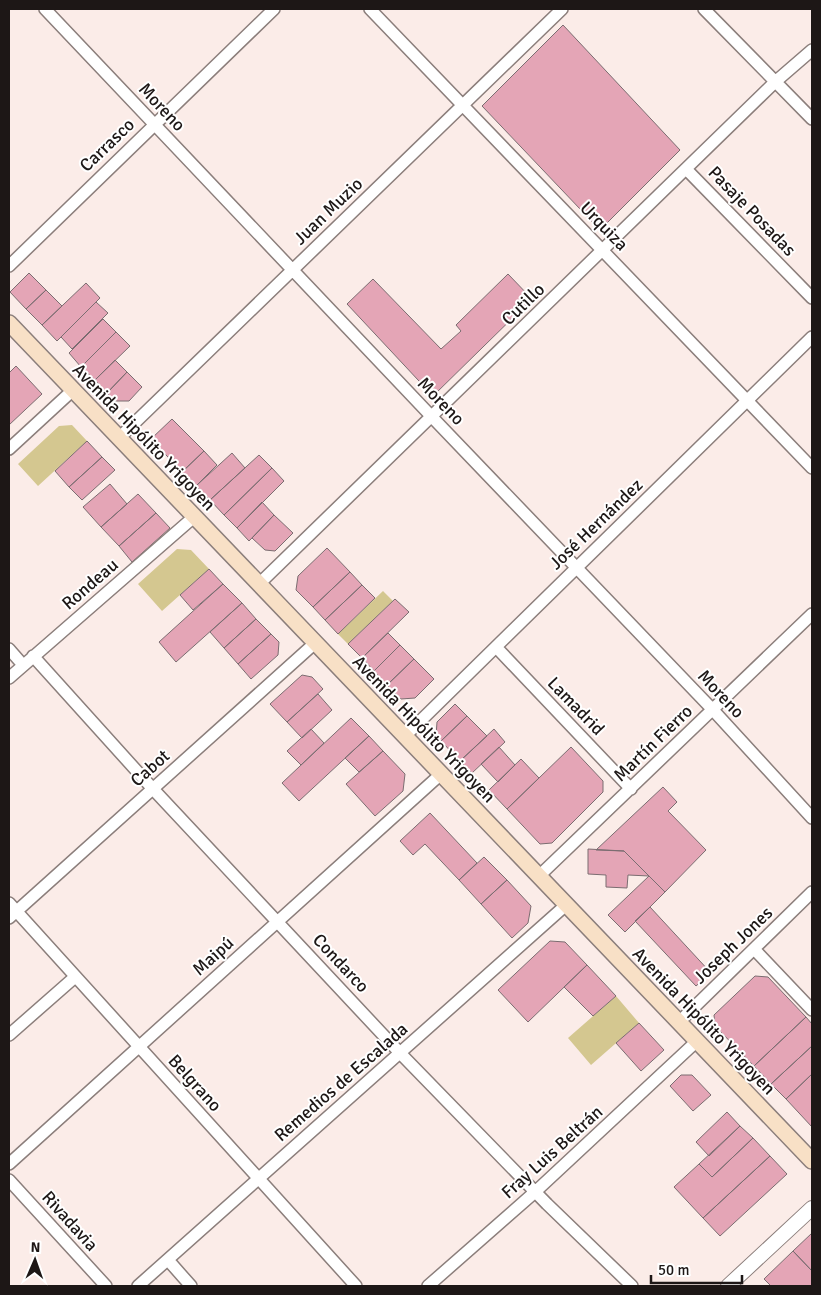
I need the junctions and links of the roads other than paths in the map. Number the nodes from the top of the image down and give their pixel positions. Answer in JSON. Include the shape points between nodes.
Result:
{"nodes":[{"id":1,"x":45,"y":9,"type":"edge"},
{"id":2,"x":274,"y":9,"type":"edge"},
{"id":3,"x":370,"y":9,"type":"edge"},
{"id":4,"x":562,"y":9,"type":"edge"},
{"id":5,"x":704,"y":9,"type":"edge"},
{"id":6,"x":812,"y":50,"type":"edge"},
{"id":7,"x":776,"y":82,"type":"junction"},
{"id":8,"x":462,"y":106,"type":"junction"},
{"id":9,"x":812,"y":120,"type":"edge"},
{"id":10,"x":154,"y":124,"type":"junction"},
{"id":11,"x":687,"y":170,"type":"junction"},
{"id":12,"x":603,"y":250,"type":"junction"},
{"id":13,"x":9,"y":266,"type":"edge"},
{"id":14,"x":292,"y":270,"type":"junction"},
{"id":15,"x":812,"y":298,"type":"edge"},
{"id":16,"x":9,"y":323,"type":"edge"},
{"id":17,"x":812,"y":337,"type":"edge"},
{"id":18,"x":73,"y":390,"type":"junction"},
{"id":19,"x":748,"y":400,"type":"junction"},
{"id":20,"x":432,"y":417,"type":"junction"},
{"id":21,"x":119,"y":438,"type":"junction"},
{"id":22,"x":9,"y":448,"type":"edge"},
{"id":23,"x":812,"y":468,"type":"edge"},
{"id":24,"x":195,"y":516,"type":"junction"},
{"id":25,"x":576,"y":568,"type":"junction"},
{"id":26,"x":260,"y":584,"type":"junction"},
{"id":27,"x":812,"y":614,"type":"edge"},
{"id":28,"x":315,"y":642,"type":"junction"},
{"id":29,"x":496,"y":647,"type":"junction"},
{"id":30,"x":9,"y":649,"type":"edge"},
{"id":31,"x":33,"y":656,"type":"junction"},
{"id":32,"x":23,"y":665,"type":"junction"},
{"id":33,"x":9,"y":678,"type":"edge"},
{"id":34,"x":713,"y":710,"type":"junction"},
{"id":35,"x":405,"y":736,"type":"junction"},
{"id":36,"x":441,"y":774,"type":"junction"},
{"id":37,"x":153,"y":789,"type":"junction"},
{"id":38,"x":631,"y":789,"type":"junction"},
{"id":39,"x":812,"y":818,"type":"edge"},
{"id":40,"x":539,"y":876,"type":"junction"},
{"id":41,"x":812,"y":892,"type":"edge"},
{"id":42,"x":566,"y":905,"type":"junction"},
{"id":43,"x":11,"y":911,"type":"edge"},
{"id":44,"x":278,"y":921,"type":"junction"},
{"id":45,"x":754,"y":948,"type":"junction"},
{"id":46,"x":75,"y":978,"type":"junction"},
{"id":47,"x":812,"y":1010,"type":"edge"},
{"id":48,"x":679,"y":1022,"type":"junction"},
{"id":49,"x":9,"y":1035,"type":"edge"},
{"id":50,"x":698,"y":1041,"type":"junction"},
{"id":51,"x":138,"y":1047,"type":"junction"},
{"id":52,"x":400,"y":1053,"type":"junction"},
{"id":53,"x":812,"y":1161,"type":"edge"},
{"id":54,"x":9,"y":1164,"type":"edge"},
{"id":55,"x":258,"y":1178,"type":"junction"},
{"id":56,"x":9,"y":1180,"type":"edge"},
{"id":57,"x":536,"y":1192,"type":"junction"},
{"id":58,"x":812,"y":1208,"type":"edge"},
{"id":59,"x":168,"y":1260,"type":"junction"},
{"id":60,"x":106,"y":1286,"type":"edge"},
{"id":61,"x":138,"y":1286,"type":"edge"},
{"id":62,"x":191,"y":1286,"type":"edge"},
{"id":63,"x":356,"y":1286,"type":"edge"},
{"id":64,"x":428,"y":1286,"type":"edge"},
{"id":65,"x":632,"y":1286,"type":"edge"},
{"id":66,"x":728,"y":1286,"type":"edge"}],
"edges":[{"from":1,"to":10,"type":"street","name":"Moreno"},
{"from":2,"to":10,"type":"street","name":"Carrasco"},
{"from":3,"to":8,"type":"street","name":"Urquiza"},
{"from":4,"to":8,"type":"street","name":"Juan Muzio"},
{"from":5,"to":7,"type":"street"},
{"from":6,"to":7,"type":"street","name":"Cutillo"},
{"from":7,"to":9,"type":"street"},
{"from":7,"to":11,"type":"street","name":"Cutillo"},
{"from":8,"to":12,"type":"street","name":"Urquiza"},
{"from":8,"to":14,"type":"street","name":"Juan Muzio"},
{"from":10,"to":13,"type":"street","name":"Carrasco"},
{"from":10,"to":14,"type":"street","name":"Moreno"},
{"from":11,"to":12,"type":"street","name":"Cutillo"},
{"from":11,"to":15,"type":"street","name":"Pasaje Posadas"},
{"from":12,"to":19,"type":"street","name":"Urquiza"},
{"from":12,"to":20,"type":"street","name":"Cutillo"},
{"from":14,"to":20,"type":"street","name":"Moreno"},
{"from":14,"to":21,"type":"street","name":"Juan Muzio"},
{"from":16,"to":18,"type":"main road","name":"Avenida Hipólito Yrigoyen"},
{"from":17,"to":19,"type":"street","name":"José Hernández"},
{"from":18,"to":21,"type":"main road","name":"Avenida Hipólito Yrigoyen"},
{"from":18,"to":22,"type":"street"},
{"from":19,"to":23,"type":"street","name":"Urquiza"},
{"from":19,"to":25,"type":"street","name":"José Hernández"},
{"from":20,"to":25,"type":"street","name":"Moreno"},
{"from":20,"to":26,"type":"street","name":"Cutillo"},
{"from":21,"to":24,"type":"main road","name":"Avenida Hipólito Yrigoyen"},
{"from":24,"to":26,"type":"main road","name":"Avenida Hipólito Yrigoyen"},
{"from":24,"to":31,"type":"street","name":"Rondeau"},
{"from":25,"to":29,"type":"street","name":"José Hernández"},
{"from":25,"to":34,"type":"street","name":"Moreno"},
{"from":26,"to":28,"type":"main road","name":"Avenida Hipólito Yrigoyen"},
{"from":27,"to":34,"type":"street","name":"Martín Fierro"},
{"from":28,"to":35,"type":"main road","name":"Avenida Hipólito Yrigoyen"},
{"from":28,"to":37,"type":"street","name":"Cabot"},
{"from":29,"to":35,"type":"street","name":"José Hernández"},
{"from":29,"to":38,"type":"street","name":"Lamadrid"},
{"from":30,"to":32,"type":"street"},
{"from":31,"to":32,"type":"street","name":"Rondeau"},
{"from":31,"to":37,"type":"street","name":"Condarco"},
{"from":32,"to":33,"type":"street","name":"Rondeau"},
{"from":34,"to":38,"type":"street","name":"Martín Fierro"},
{"from":34,"to":39,"type":"street","name":"Moreno"},
{"from":35,"to":36,"type":"main road","name":"Avenida Hipólito Yrigoyen"},
{"from":36,"to":40,"type":"main road","name":"Avenida Hipólito Yrigoyen"},
{"from":36,"to":44,"type":"street","name":"Maipú"},
{"from":37,"to":43,"type":"street","name":"Cabot"},
{"from":37,"to":44,"type":"street","name":"Condarco"},
{"from":38,"to":40,"type":"street","name":"Martín Fierro"},
{"from":40,"to":42,"type":"main road","name":"Avenida Hipólito Yrigoyen"},
{"from":41,"to":45,"type":"street","name":"Joseph Jones"},
{"from":42,"to":48,"type":"main road","name":"Avenida Hipólito Yrigoyen"},
{"from":42,"to":52,"type":"street","name":"Remedios de Escalada"},
{"from":43,"to":46,"type":"street","name":"Belgrano"},
{"from":44,"to":51,"type":"street","name":"Maipú"},
{"from":44,"to":52,"type":"street","name":"Condarco"},
{"from":45,"to":47,"type":"street"},
{"from":45,"to":48,"type":"street","name":"Joseph Jones"},
{"from":46,"to":49,"type":"street"},
{"from":46,"to":51,"type":"street","name":"Belgrano"},
{"from":48,"to":50,"type":"main road","name":"Avenida Hipólito Yrigoyen"},
{"from":50,"to":53,"type":"main road","name":"Avenida Hipólito Yrigoyen"},
{"from":50,"to":57,"type":"street","name":"Fray Luis Beltrán"},
{"from":51,"to":54,"type":"street","name":"Maipú"},
{"from":51,"to":55,"type":"street","name":"Belgrano"},
{"from":52,"to":55,"type":"street","name":"Remedios de Escalada"},
{"from":52,"to":57,"type":"street","name":"Condarco"},
{"from":55,"to":59,"type":"street","name":"Remedios de Escalada"},
{"from":55,"to":63,"type":"street","name":"Belgrano"},
{"from":56,"to":60,"type":"street","name":"Rivadavia"},
{"from":57,"to":64,"type":"street","name":"Fray Luis Beltrán"},
{"from":57,"to":65,"type":"street","name":"Condarco"},
{"from":58,"to":66,"type":"street"},
{"from":59,"to":61,"type":"street","name":"Remedios de Escalada"},
{"from":59,"to":62,"type":"street"}]}
